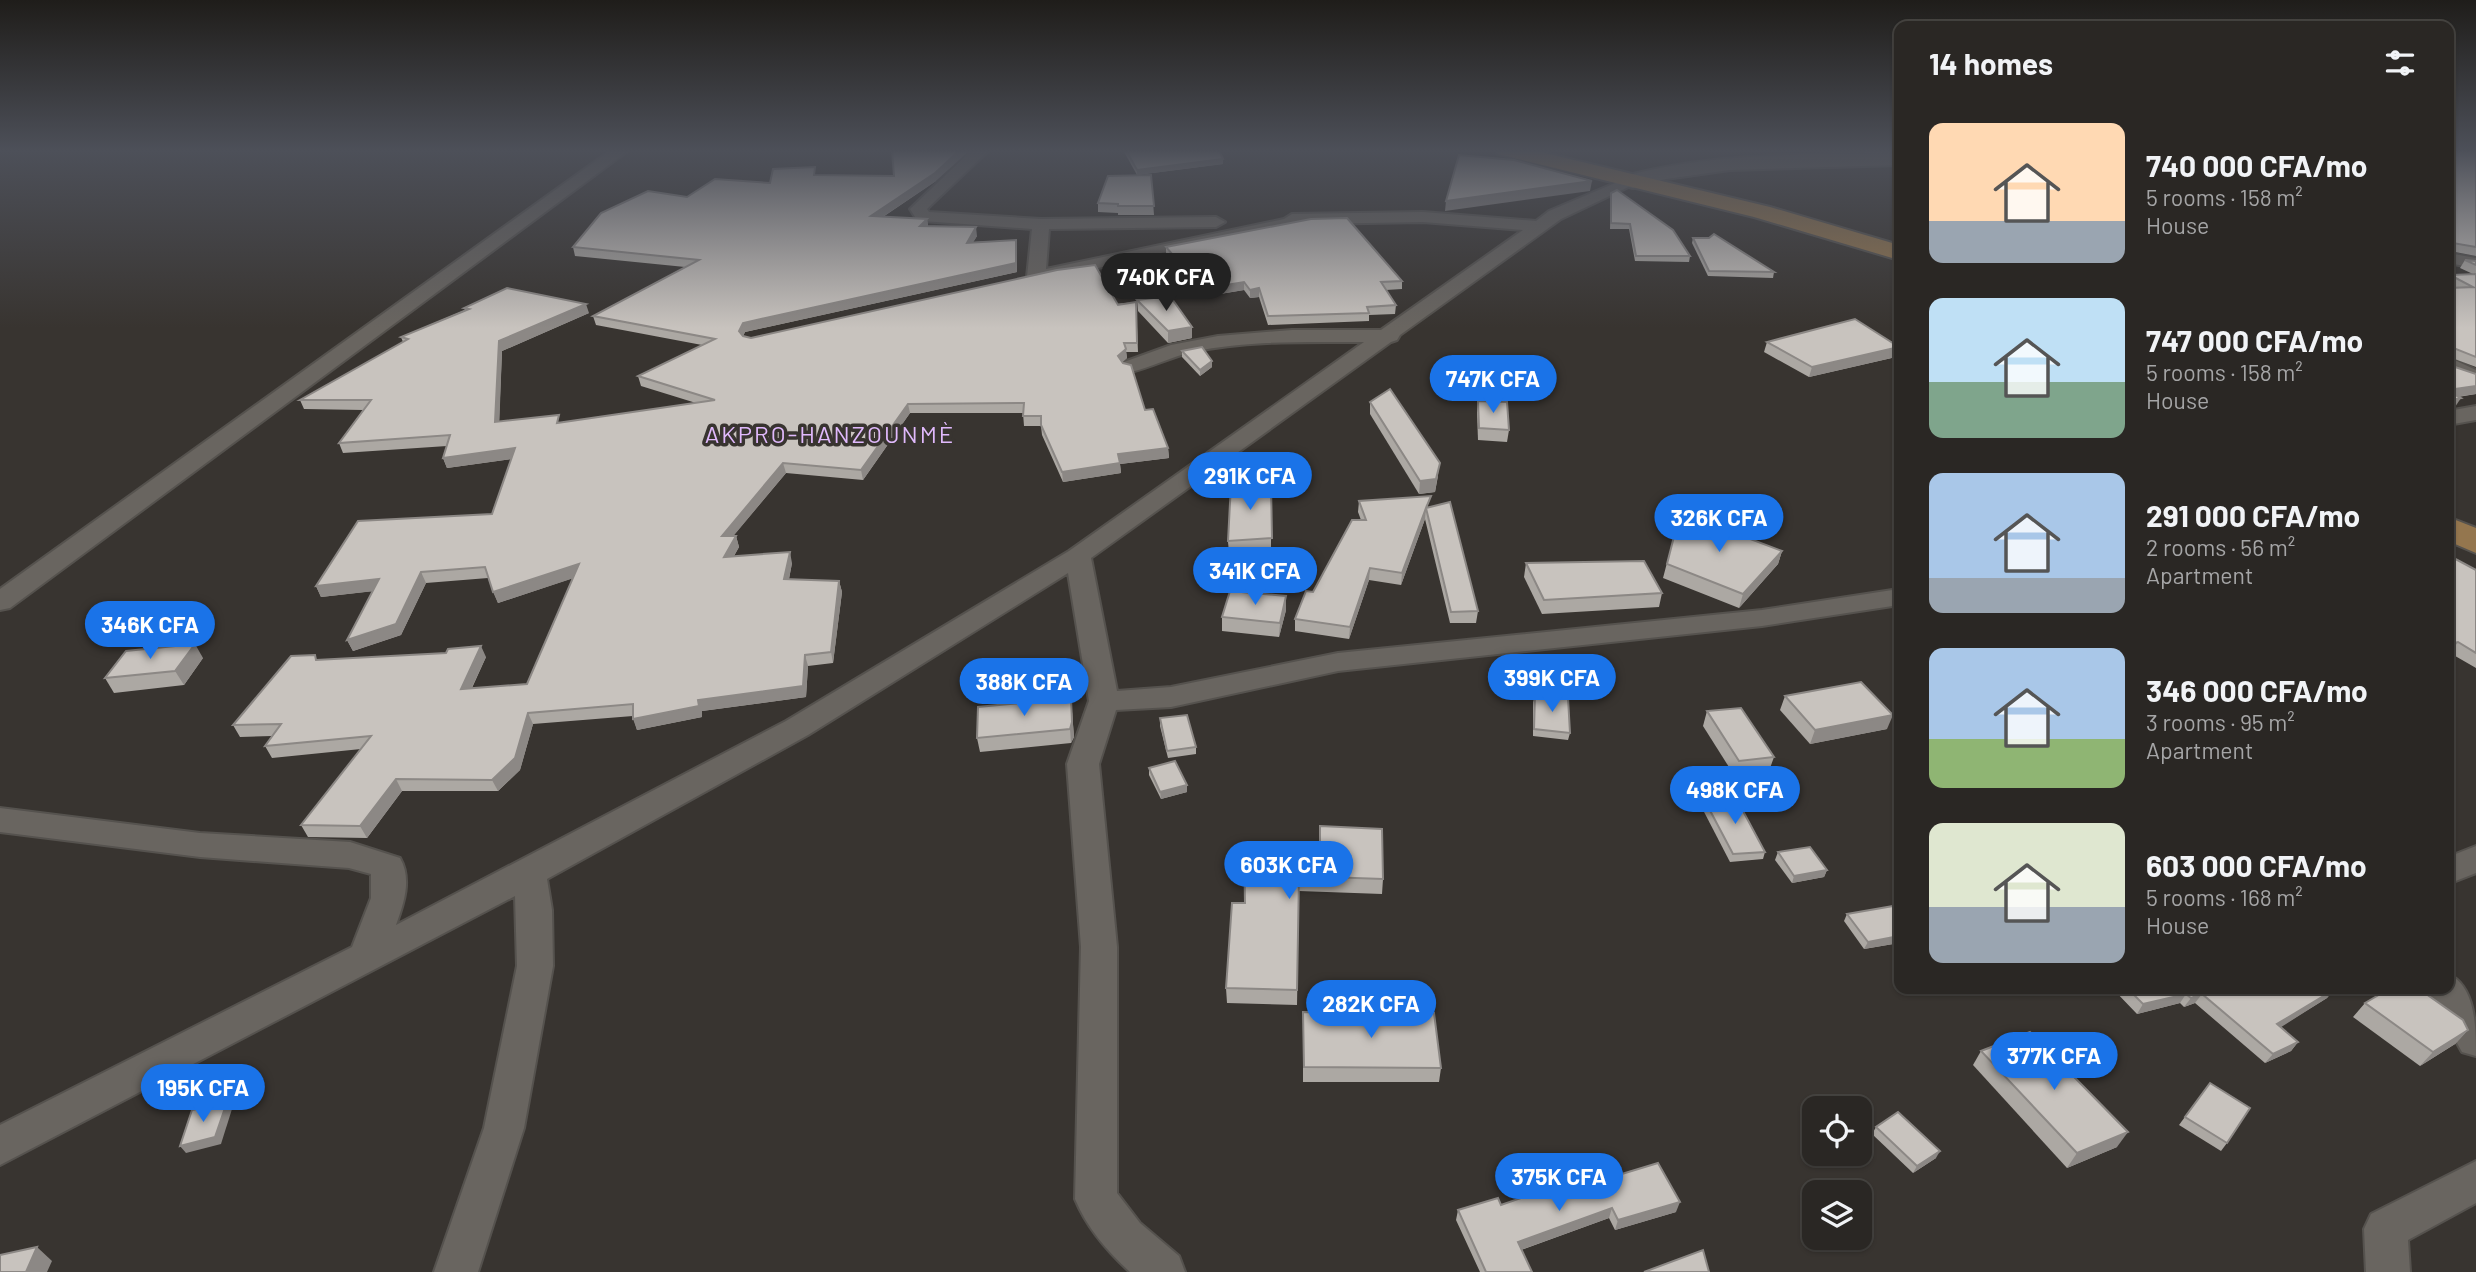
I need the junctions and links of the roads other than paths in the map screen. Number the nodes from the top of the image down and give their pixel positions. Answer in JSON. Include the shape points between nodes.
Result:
{"nodes":[{"id":1,"x":539,"y":209,"type":"edge"},
{"id":2,"x":918,"y":209,"type":"edge"},
{"id":3,"x":1568,"y":209,"type":"edge"},
{"id":4,"x":1751,"y":209,"type":"edge"},
{"id":5,"x":1309,"y":219,"type":"junction"},
{"id":6,"x":1041,"y":224,"type":"junction"},
{"id":7,"x":1539,"y":226,"type":"junction"},
{"id":8,"x":1894,"y":252,"type":"edge"},
{"id":9,"x":2454,"y":259,"type":"edge"},
{"id":10,"x":2476,"y":263,"type":"edge"},
{"id":11,"x":1390,"y":336,"type":"junction"},
{"id":12,"x":1131,"y":366,"type":"edge"},
{"id":13,"x":2454,"y":366,"type":"edge"},
{"id":14,"x":2476,"y":378,"type":"edge"},
{"id":15,"x":2476,"y":413,"type":"edge"},
{"id":16,"x":2454,"y":417,"type":"edge"},
{"id":17,"x":2454,"y":530,"type":"edge"},
{"id":18,"x":2476,"y":542,"type":"edge"},
{"id":19,"x":1078,"y":556,"type":"junction"},
{"id":20,"x":1894,"y":598,"type":"edge"},
{"id":21,"x":0,"y":602,"type":"edge"},
{"id":22,"x":1104,"y":701,"type":"junction"},
{"id":23,"x":0,"y":820,"type":"edge"},
{"id":24,"x":2476,"y":859,"type":"edge"},
{"id":25,"x":2454,"y":868,"type":"edge"},
{"id":26,"x":529,"y":873,"type":"junction"},
{"id":27,"x":367,"y":957,"type":"junction"},
{"id":28,"x":2449,"y":994,"type":"edge"},
{"id":29,"x":2476,"y":1041,"type":"edge"},
{"id":30,"x":0,"y":1146,"type":"edge"},
{"id":31,"x":2476,"y":1181,"type":"edge"},
{"id":32,"x":456,"y":1272,"type":"edge"},
{"id":33,"x":1163,"y":1272,"type":"edge"},
{"id":34,"x":2388,"y":1272,"type":"edge"}],
"edges":[{"from":1,"to":21,"type":"street"},
{"from":2,"to":6,"type":"street","via":[[923,216]]},
{"from":3,"to":7,"type":"street"},
{"from":4,"to":8,"type":"main road"},
{"from":5,"to":6,"type":"street"},
{"from":5,"to":6,"type":"street","via":[[1029,279]]},
{"from":5,"to":7,"type":"street","via":[[1423,217]]},
{"from":7,"to":11,"type":"street"},
{"from":9,"to":10,"type":"street"},
{"from":11,"to":12,"type":"street","via":[[1247,339],[1193,346]]},
{"from":11,"to":19,"type":"street"},
{"from":13,"to":14,"type":"street"},
{"from":15,"to":16,"type":"street"},
{"from":17,"to":18,"type":"main road"},
{"from":19,"to":22,"type":"street"},
{"from":19,"to":26,"type":"street","via":[[797,728]]},
{"from":20,"to":22,"type":"street","via":[[1762,618],[1338,662],[1171,697]]},
{"from":22,"to":33,"type":"street","via":[[1083,764],[1099,947],[1096,1199],[1124,1238]]},
{"from":23,"to":27,"type":"street","via":[[200,845],[351,855],[388,867],[388,898]]},
{"from":24,"to":25,"type":"street"},
{"from":26,"to":27,"type":"street"},
{"from":26,"to":32,"type":"street","via":[[534,911],[532,979],[505,1128]]},
{"from":27,"to":30,"type":"street"},
{"from":28,"to":29,"type":"street"},
{"from":31,"to":34,"type":"street","via":[[2386,1229]]}]}
